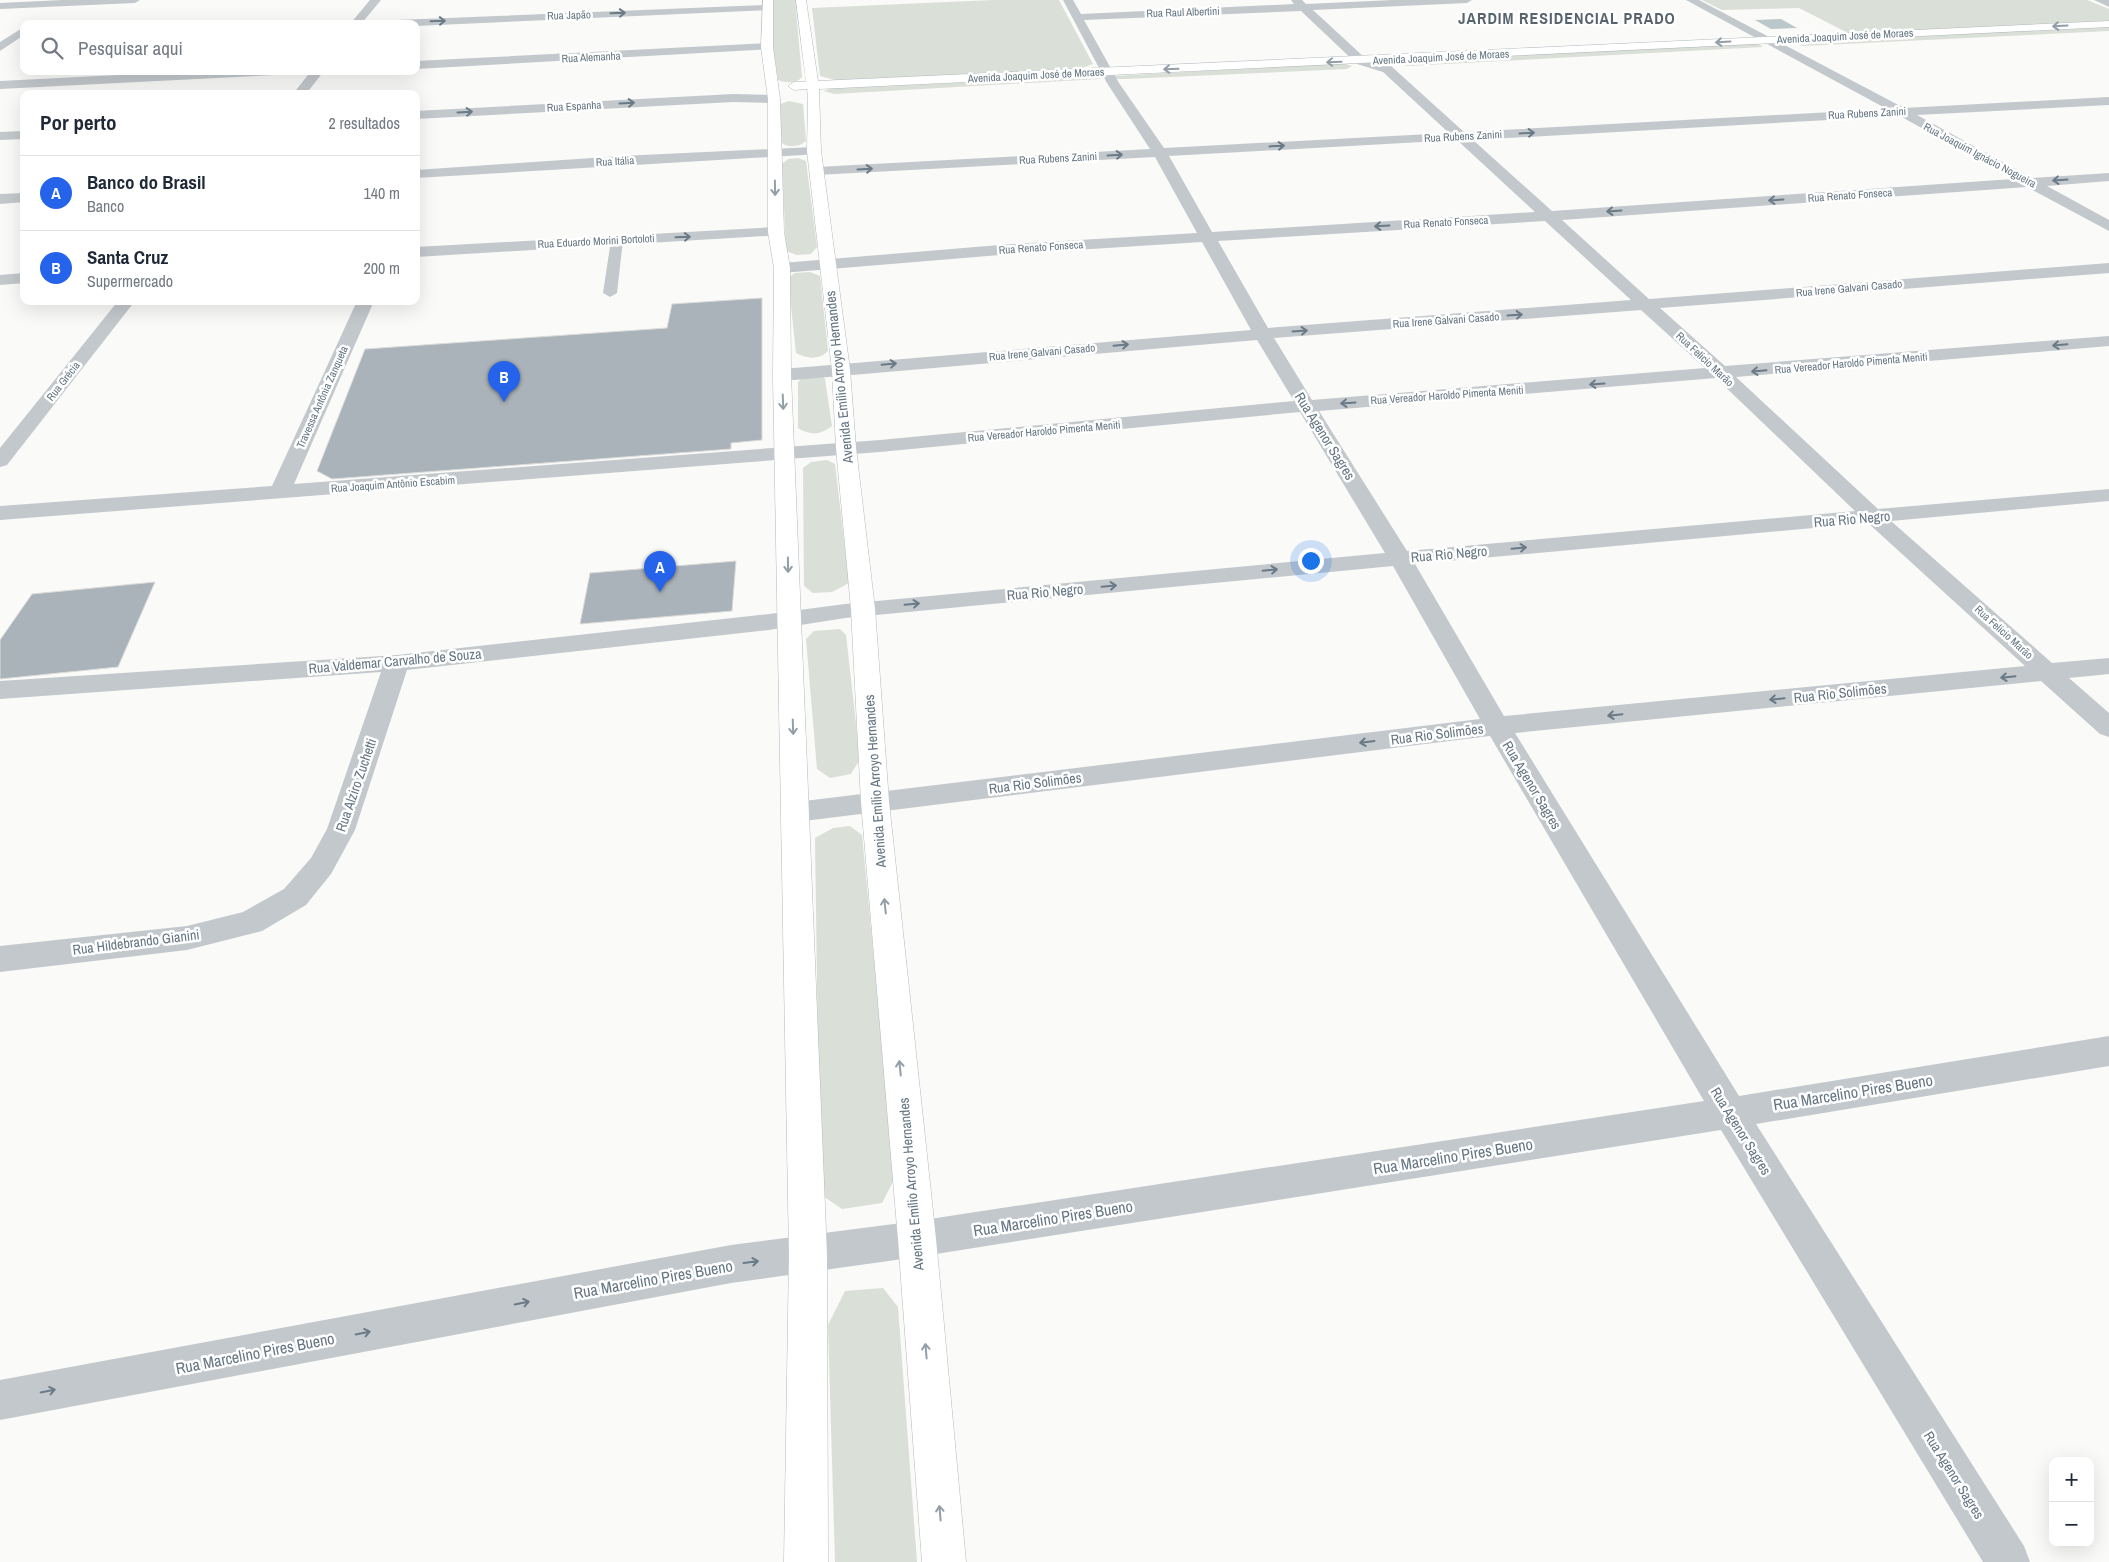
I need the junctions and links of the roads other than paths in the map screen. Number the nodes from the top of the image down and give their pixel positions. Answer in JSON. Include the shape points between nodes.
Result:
{"nodes":[{"id":1,"x":135,"y":0,"type":"edge"},
{"id":2,"x":376,"y":0,"type":"edge"},
{"id":3,"x":801,"y":0,"type":"edge"},
{"id":4,"x":1467,"y":0,"type":"edge"},
{"id":5,"x":1691,"y":0,"type":"edge"},
{"id":6,"x":2099,"y":0,"type":"edge"},
{"id":7,"x":64,"y":1,"type":"edge"},
{"id":8,"x":767,"y":4,"type":"edge"},
{"id":9,"x":1299,"y":4,"type":"edge"},
{"id":10,"x":2109,"y":4,"type":"edge"},
{"id":11,"x":0,"y":6,"type":"edge"},
{"id":12,"x":1073,"y":8,"type":"edge"},
{"id":13,"x":48,"y":13,"type":"dead end"},
{"id":14,"x":358,"y":20,"type":"edge"},
{"id":15,"x":420,"y":22,"type":"edge"},
{"id":16,"x":2109,"y":24,"type":"edge"},
{"id":17,"x":20,"y":32,"type":"edge"},
{"id":18,"x":2109,"y":34,"type":"edge"},
{"id":19,"x":1766,"y":40,"type":"junction"},
{"id":20,"x":20,"y":41,"type":"edge"},
{"id":21,"x":3,"y":43,"type":"edge"},
{"id":22,"x":767,"y":47,"type":"junction"},
{"id":23,"x":1787,"y":49,"type":"junction"},
{"id":24,"x":1361,"y":60,"type":"junction"},
{"id":25,"x":420,"y":65,"type":"edge"},
{"id":26,"x":1387,"y":69,"type":"junction"},
{"id":27,"x":196,"y":75,"type":"edge"},
{"id":28,"x":315,"y":75,"type":"edge"},
{"id":29,"x":1110,"y":77,"type":"junction"},
{"id":30,"x":0,"y":85,"type":"edge"},
{"id":31,"x":302,"y":90,"type":"edge"},
{"id":32,"x":812,"y":91,"type":"junction"},
{"id":33,"x":773,"y":93,"type":"junction"},
{"id":34,"x":2109,"y":101,"type":"edge"},
{"id":35,"x":1899,"y":111,"type":"junction"},
{"id":36,"x":420,"y":114,"type":"edge"},
{"id":37,"x":20,"y":135,"type":"edge"},
{"id":38,"x":0,"y":136,"type":"edge"},
{"id":39,"x":1461,"y":136,"type":"junction"},
{"id":40,"x":1160,"y":153,"type":"junction"},
{"id":41,"x":775,"y":154,"type":"junction"},
{"id":42,"x":816,"y":161,"type":"junction"},
{"id":43,"x":420,"y":174,"type":"edge"},
{"id":44,"x":2109,"y":177,"type":"edge"},
{"id":45,"x":2030,"y":182,"type":"junction"},
{"id":46,"x":20,"y":197,"type":"edge"},
{"id":47,"x":0,"y":199,"type":"edge"},
{"id":48,"x":1547,"y":216,"type":"junction"},
{"id":49,"x":2109,"y":226,"type":"edge"},
{"id":50,"x":776,"y":232,"type":"junction"},
{"id":51,"x":1207,"y":237,"type":"junction"},
{"id":52,"x":617,"y":240,"type":"junction"},
{"id":53,"x":420,"y":252,"type":"edge"},
{"id":54,"x":828,"y":265,"type":"junction"},
{"id":55,"x":782,"y":268,"type":"junction"},
{"id":56,"x":2109,"y":268,"type":"edge"},
{"id":57,"x":20,"y":278,"type":"edge"},
{"id":58,"x":0,"y":280,"type":"edge"},
{"id":59,"x":610,"y":293,"type":"dead end"},
{"id":60,"x":123,"y":305,"type":"edge"},
{"id":61,"x":364,"y":305,"type":"edge"},
{"id":62,"x":1646,"y":305,"type":"junction"},
{"id":63,"x":1262,"y":334,"type":"junction"},
{"id":64,"x":2109,"y":341,"type":"edge"},
{"id":65,"x":841,"y":370,"type":"junction"},
{"id":66,"x":1722,"y":374,"type":"junction"},
{"id":67,"x":782,"y":375,"type":"junction"},
{"id":68,"x":1306,"y":406,"type":"junction"},
{"id":69,"x":846,"y":448,"type":"junction"},
{"id":70,"x":786,"y":453,"type":"junction"},
{"id":71,"x":0,"y":461,"type":"edge"},
{"id":72,"x":279,"y":493,"type":"junction"},
{"id":73,"x":2109,"y":495,"type":"edge"},
{"id":74,"x":0,"y":513,"type":"edge"},
{"id":75,"x":1874,"y":517,"type":"junction"},
{"id":76,"x":1400,"y":558,"type":"junction"},
{"id":77,"x":864,"y":609,"type":"junction"},
{"id":78,"x":789,"y":620,"type":"junction"},
{"id":79,"x":397,"y":663,"type":"junction"},
{"id":80,"x":2109,"y":666,"type":"edge"},
{"id":81,"x":2049,"y":672,"type":"junction"},
{"id":82,"x":0,"y":690,"type":"edge"},
{"id":83,"x":1497,"y":726,"type":"junction"},
{"id":84,"x":2109,"y":728,"type":"edge"},
{"id":85,"x":874,"y":802,"type":"junction"},
{"id":86,"x":796,"y":812,"type":"junction"},
{"id":87,"x":295,"y":897,"type":"joint"},
{"id":88,"x":0,"y":959,"type":"edge"},
{"id":89,"x":2109,"y":1051,"type":"edge"},
{"id":90,"x":1730,"y":1112,"type":"junction"},
{"id":91,"x":917,"y":1239,"type":"junction"},
{"id":92,"x":808,"y":1254,"type":"junction"},
{"id":93,"x":0,"y":1400,"type":"edge"},
{"id":94,"x":806,"y":1562,"type":"edge"},
{"id":95,"x":944,"y":1562,"type":"edge"},
{"id":96,"x":2008,"y":1562,"type":"edge"}],
"edges":[{"from":1,"to":7,"type":"street"},
{"from":2,"to":14,"type":"street"},
{"from":3,"to":32,"type":"main road","name":"Avenida Emílio Arroyo Hernandes"},
{"from":4,"to":9,"type":"street","name":"Rua Raul Albertini"},
{"from":5,"to":19,"type":"street","name":"Rua Joaquim Ignácio Nogueira"},
{"from":6,"to":10,"type":"street"},
{"from":7,"to":11,"type":"street"},
{"from":7,"to":13,"type":"street"},
{"from":15,"to":8,"type":"street","name":"Rua Japão","one_way":true},
{"from":8,"to":22,"type":"main road"},
{"from":9,"to":12,"type":"street","name":"Rua Raul Albertini"},
{"from":9,"to":24,"type":"street","name":"Rua Felício Marão"},
{"from":12,"to":29,"type":"street","name":"Rua Agenor Sagres"},
{"from":16,"to":19,"type":"main road","name":"Avenida Joaquim José de Moraes","one_way":true},
{"from":17,"to":21,"type":"street"},
{"from":18,"to":23,"type":"main road","name":"Avenida Joaquim José de Moraes"},
{"from":19,"to":23,"type":"street","name":"Rua Joaquim Ignácio Nogueira"},
{"from":19,"to":24,"type":"main road","name":"Avenida Joaquim José de Moraes","one_way":true},
{"from":20,"to":21,"type":"street"},
{"from":22,"to":25,"type":"street","name":"Rua Alemanha"},
{"from":22,"to":33,"type":"main road"},
{"from":23,"to":26,"type":"main road","name":"Avenida Joaquim José de Moraes"},
{"from":23,"to":35,"type":"street","name":"Rua Joaquim Ignácio Nogueira"},
{"from":24,"to":26,"type":"street","name":"Rua Felício Marão"},
{"from":24,"to":29,"type":"main road","name":"Avenida Joaquim José de Moraes","one_way":true},
{"from":26,"to":29,"type":"main road","name":"Avenida Joaquim José de Moraes"},
{"from":26,"to":39,"type":"street","name":"Rua Felício Marão"},
{"from":27,"to":30,"type":"street"},
{"from":28,"to":31,"type":"street"},
{"from":29,"to":32,"type":"main road","name":"Avenida Joaquim José de Moraes"},
{"from":29,"to":40,"type":"street","name":"Rua Agenor Sagres"},
{"from":32,"to":33,"type":"main road","name":"Avenida Joaquim José de Moraes"},
{"from":32,"to":42,"type":"main road","name":"Avenida Emílio Arroyo Hernandes"},
{"from":36,"to":33,"type":"street","name":"Rua Espanha","one_way":true,"via":[[733,98]]},
{"from":33,"to":41,"type":"main road"},
{"from":34,"to":35,"type":"street","name":"Rua Rubens Zanini"},
{"from":39,"to":35,"type":"street","name":"Rua Rubens Zanini","one_way":true},
{"from":35,"to":45,"type":"street","name":"Rua Joaquim Ignácio Nogueira"},
{"from":37,"to":38,"type":"street"},
{"from":40,"to":39,"type":"street","name":"Rua Rubens Zanini","one_way":true},
{"from":39,"to":48,"type":"street","name":"Rua Felício Marão"},
{"from":42,"to":40,"type":"street","name":"Rua Rubens Zanini","one_way":true},
{"from":40,"to":51,"type":"street","name":"Rua Agenor Sagres"},
{"from":41,"to":42,"type":"street","name":"Rua Itália"},
{"from":41,"to":43,"type":"street","name":"Rua Itália","via":[[621,160]]},
{"from":41,"to":50,"type":"main road","one_way":true},
{"from":42,"to":54,"type":"main road","name":"Avenida Emílio Arroyo Hernandes"},
{"from":44,"to":45,"type":"street","name":"Rua Renato Fonseca","one_way":true},
{"from":45,"to":48,"type":"street","name":"Rua Renato Fonseca","one_way":true},
{"from":45,"to":49,"type":"street","name":"Rua Joaquim Ignácio Nogueira"},
{"from":46,"to":47,"type":"street"},
{"from":48,"to":51,"type":"street","name":"Rua Renato Fonseca","one_way":true},
{"from":48,"to":62,"type":"street","name":"Rua Felício Marão"},
{"from":52,"to":50,"type":"street","name":"Rua Eduardo Morini Bortoloti","one_way":true},
{"from":50,"to":55,"type":"main road"},
{"from":51,"to":54,"type":"street","name":"Rua Renato Fonseca"},
{"from":51,"to":63,"type":"street","name":"Rua Agenor Sagres"},
{"from":52,"to":53,"type":"street","name":"Rua Eduardo Morini Bortoloti"},
{"from":52,"to":59,"type":"lane"},
{"from":54,"to":55,"type":"street","name":"Rua Renato Fonseca"},
{"from":54,"to":65,"type":"main road","name":"Avenida Emílio Arroyo Hernandes"},
{"from":55,"to":67,"type":"main road"},
{"from":56,"to":62,"type":"street","name":"Rua Irene Galvani Casado"},
{"from":57,"to":58,"type":"street"},
{"from":60,"to":71,"type":"street","name":"Rua Grécia"},
{"from":61,"to":72,"type":"street","name":"Travessa Antônia Zanqueta"},
{"from":63,"to":62,"type":"street","name":"Rua Irene Galvani Casado","one_way":true},
{"from":62,"to":66,"type":"street","name":"Rua Felício Marão"},
{"from":65,"to":63,"type":"street","name":"Rua Irene Galvani Casado","one_way":true},
{"from":63,"to":68,"type":"street","name":"Rua Agenor Sagres"},
{"from":64,"to":66,"type":"street","name":"Rua Vereador Haroldo Pimenta Meniti","one_way":true},
{"from":65,"to":67,"type":"street","name":"Rua Irene Galvani Casado"},
{"from":65,"to":69,"type":"main road","name":"Avenida Emílio Arroyo Hernandes"},
{"from":66,"to":68,"type":"street","name":"Rua Vereador Haroldo Pimenta Meniti","one_way":true},
{"from":66,"to":75,"type":"street","name":"Rua Felício Marão"},
{"from":67,"to":70,"type":"main road","one_way":true},
{"from":68,"to":69,"type":"street","name":"Rua Vereador Haroldo Pimenta Meniti"},
{"from":68,"to":76,"type":"street","name":"Rua Agenor Sagres"},
{"from":69,"to":70,"type":"street","name":"Rua Vereador Haroldo Pimenta Meniti"},
{"from":69,"to":77,"type":"main road","name":"Avenida Emílio Arroyo Hernandes"},
{"from":70,"to":72,"type":"street","name":"Rua Joaquim Antônio Escabim"},
{"from":70,"to":78,"type":"main road","one_way":true},
{"from":72,"to":74,"type":"street","name":"Rua Joaquim Antônio Escabim"},
{"from":73,"to":75,"type":"street","name":"Rua Rio Negro"},
{"from":76,"to":75,"type":"street","name":"Rua Rio Negro","one_way":true},
{"from":75,"to":81,"type":"street","name":"Rua Felício Marão"},
{"from":77,"to":76,"type":"street","name":"Rua Rio Negro","one_way":true},
{"from":76,"to":83,"type":"street","name":"Rua Agenor Sagres"},
{"from":77,"to":78,"type":"street","name":"Rua Rio Negro"},
{"from":77,"to":85,"type":"main road","name":"Avenida Emílio Arroyo Hernandes"},
{"from":78,"to":79,"type":"street","name":"Rua Valdemar Carvalho de Souza"},
{"from":78,"to":86,"type":"main road","one_way":true},
{"from":79,"to":82,"type":"street","name":"Rua Valdemar Carvalho de Souza"},
{"from":79,"to":87,"type":"street","name":"Rua Alziro Zuchetti","via":[[342,830],[321,866]]},
{"from":80,"to":81,"type":"street","name":"Rua Rio Solimões"},
{"from":81,"to":83,"type":"street","name":"Rua Rio Solimões","one_way":true},
{"from":81,"to":84,"type":"street","name":"Rua Felício Marão"},
{"from":83,"to":85,"type":"street","name":"Rua Rio Solimões","one_way":true},
{"from":83,"to":90,"type":"street","name":"Rua Agenor Sagres"},
{"from":85,"to":86,"type":"street","name":"Rua Rio Solimões"},
{"from":91,"to":85,"type":"main road","name":"Avenida Emílio Arroyo Hernandes","one_way":true},
{"from":86,"to":92,"type":"main road"},
{"from":87,"to":88,"type":"street","name":"Rua Hildebrando Gianini","via":[[251,922],[187,938]]},
{"from":89,"to":90,"type":"street","name":"Rua Marcelino Pires Bueno"},
{"from":90,"to":91,"type":"street","name":"Rua Marcelino Pires Bueno"},
{"from":90,"to":96,"type":"street","name":"Rua Agenor Sagres"},
{"from":91,"to":92,"type":"street","name":"Rua Marcelino Pires Bueno"},
{"from":95,"to":91,"type":"main road","name":"Avenida Emílio Arroyo Hernandes","one_way":true},
{"from":93,"to":92,"type":"street","name":"Rua Marcelino Pires Bueno","one_way":true,"via":[[721,1266]]},
{"from":92,"to":94,"type":"main road"}]}
